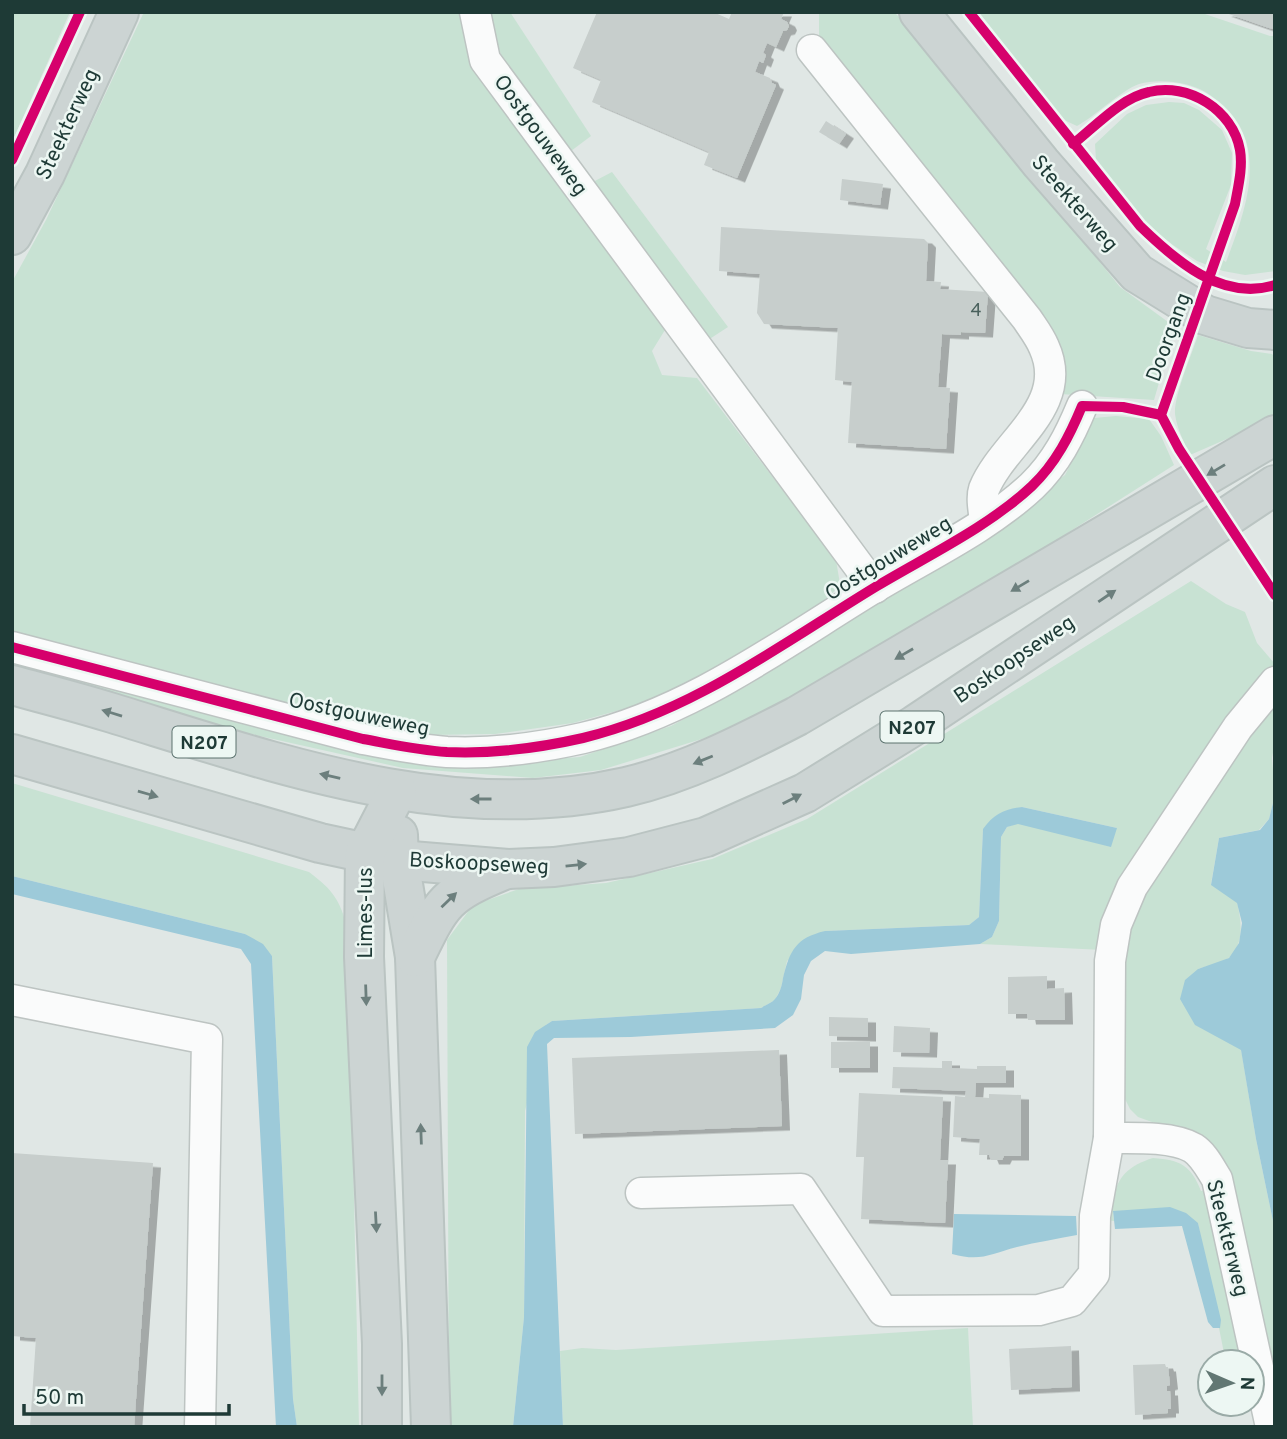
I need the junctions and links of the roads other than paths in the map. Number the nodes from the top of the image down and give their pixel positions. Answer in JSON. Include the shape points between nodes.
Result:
{"nodes":[{"id":1,"x":119,"y":12,"type":"edge"},
{"id":2,"x":475,"y":12,"type":"edge"},
{"id":3,"x":919,"y":12,"type":"edge"},
{"id":4,"x":812,"y":50,"type":"dead end"},
{"id":5,"x":12,"y":235,"type":"edge"},
{"id":6,"x":1275,"y":330,"type":"edge"},
{"id":7,"x":1083,"y":406,"type":"dead end"},
{"id":8,"x":1275,"y":435,"type":"edge"},
{"id":9,"x":1275,"y":485,"type":"edge"},
{"id":10,"x":985,"y":521,"type":"junction"},
{"id":11,"x":875,"y":588,"type":"junction"},
{"id":12,"x":12,"y":648,"type":"edge"},
{"id":13,"x":1275,"y":682,"type":"edge"},
{"id":14,"x":12,"y":685,"type":"edge"},
{"id":15,"x":12,"y":754,"type":"edge"},
{"id":16,"x":397,"y":791,"type":"junction"},
{"id":17,"x":382,"y":856,"type":"junction"},
{"id":18,"x":508,"y":869,"type":"junction"},
{"id":19,"x":415,"y":957,"type":"junction"},
{"id":20,"x":12,"y":1000,"type":"edge"},
{"id":21,"x":1109,"y":1138,"type":"junction"},
{"id":22,"x":641,"y":1193,"type":"dead end"},
{"id":23,"x":200,"y":1427,"type":"edge"},
{"id":24,"x":382,"y":1427,"type":"edge"},
{"id":25,"x":431,"y":1427,"type":"edge"},
{"id":26,"x":1271,"y":1427,"type":"edge"}],
"edges":[{"from":1,"to":5,"type":"main road","name":"Steekterweg"},
{"from":2,"to":11,"type":"street","name":"Oostgouweweg","via":[[485,60]]},
{"from":3,"to":6,"type":"main road","name":"Steekterweg","via":[[1137,273],[1205,315],[1248,328]]},
{"from":4,"to":10,"type":"street","name":"Oostgouweweg","via":[[1027,319],[1045,348],[1050,373],[1046,401],[983,491]]},
{"from":7,"to":10,"type":"street","via":[[1051,465],[1033,485]]},
{"from":8,"to":16,"type":"main road","number":"N207","one_way":true,"via":[[742,744],[654,779],[566,796],[460,799]]},
{"from":18,"to":9,"type":"main road","name":"Boskoopseweg","number":"N207","one_way":true,"via":[[600,863],[642,854],[706,836],[782,805],[915,725]]},
{"from":10,"to":11,"type":"street","name":"Oostgouweweg"},
{"from":11,"to":12,"type":"street","name":"Oostgouweweg","via":[[744,669],[656,715],[538,747],[448,752],[374,741]]},
{"from":13,"to":21,"type":"street","via":[[1238,727],[1132,887],[1116,925],[1110,961]]},
{"from":16,"to":14,"type":"main road","number":"N207","one_way":true,"via":[[306,770]]},
{"from":15,"to":17,"type":"main road","name":"Boskoopseweg","number":"N207","one_way":true,"via":[[320,843]]},
{"from":16,"to":17,"type":"main road","name":"Limes-lus"},
{"from":17,"to":18,"type":"main road","name":"Boskoopseweg","number":"N207"},
{"from":17,"to":19,"type":"main road","name":"Limes-lus"},
{"from":17,"to":24,"type":"main road","name":"Limes-lus","one_way":true,"via":[[364,957]]},
{"from":19,"to":18,"type":"main road","one_way":true,"via":[[430,923],[446,902],[470,884]]},
{"from":25,"to":19,"type":"main road","name":"Limes-lus","one_way":true},
{"from":20,"to":23,"type":"street","via":[[207,1039]]},
{"from":21,"to":22,"type":"street","via":[[1095,1216],[1094,1274],[1072,1301],[1038,1310],[883,1311],[802,1189]]},
{"from":21,"to":26,"type":"street","name":"Steekterweg","via":[[1167,1141],[1193,1148],[1217,1179]]}]}
